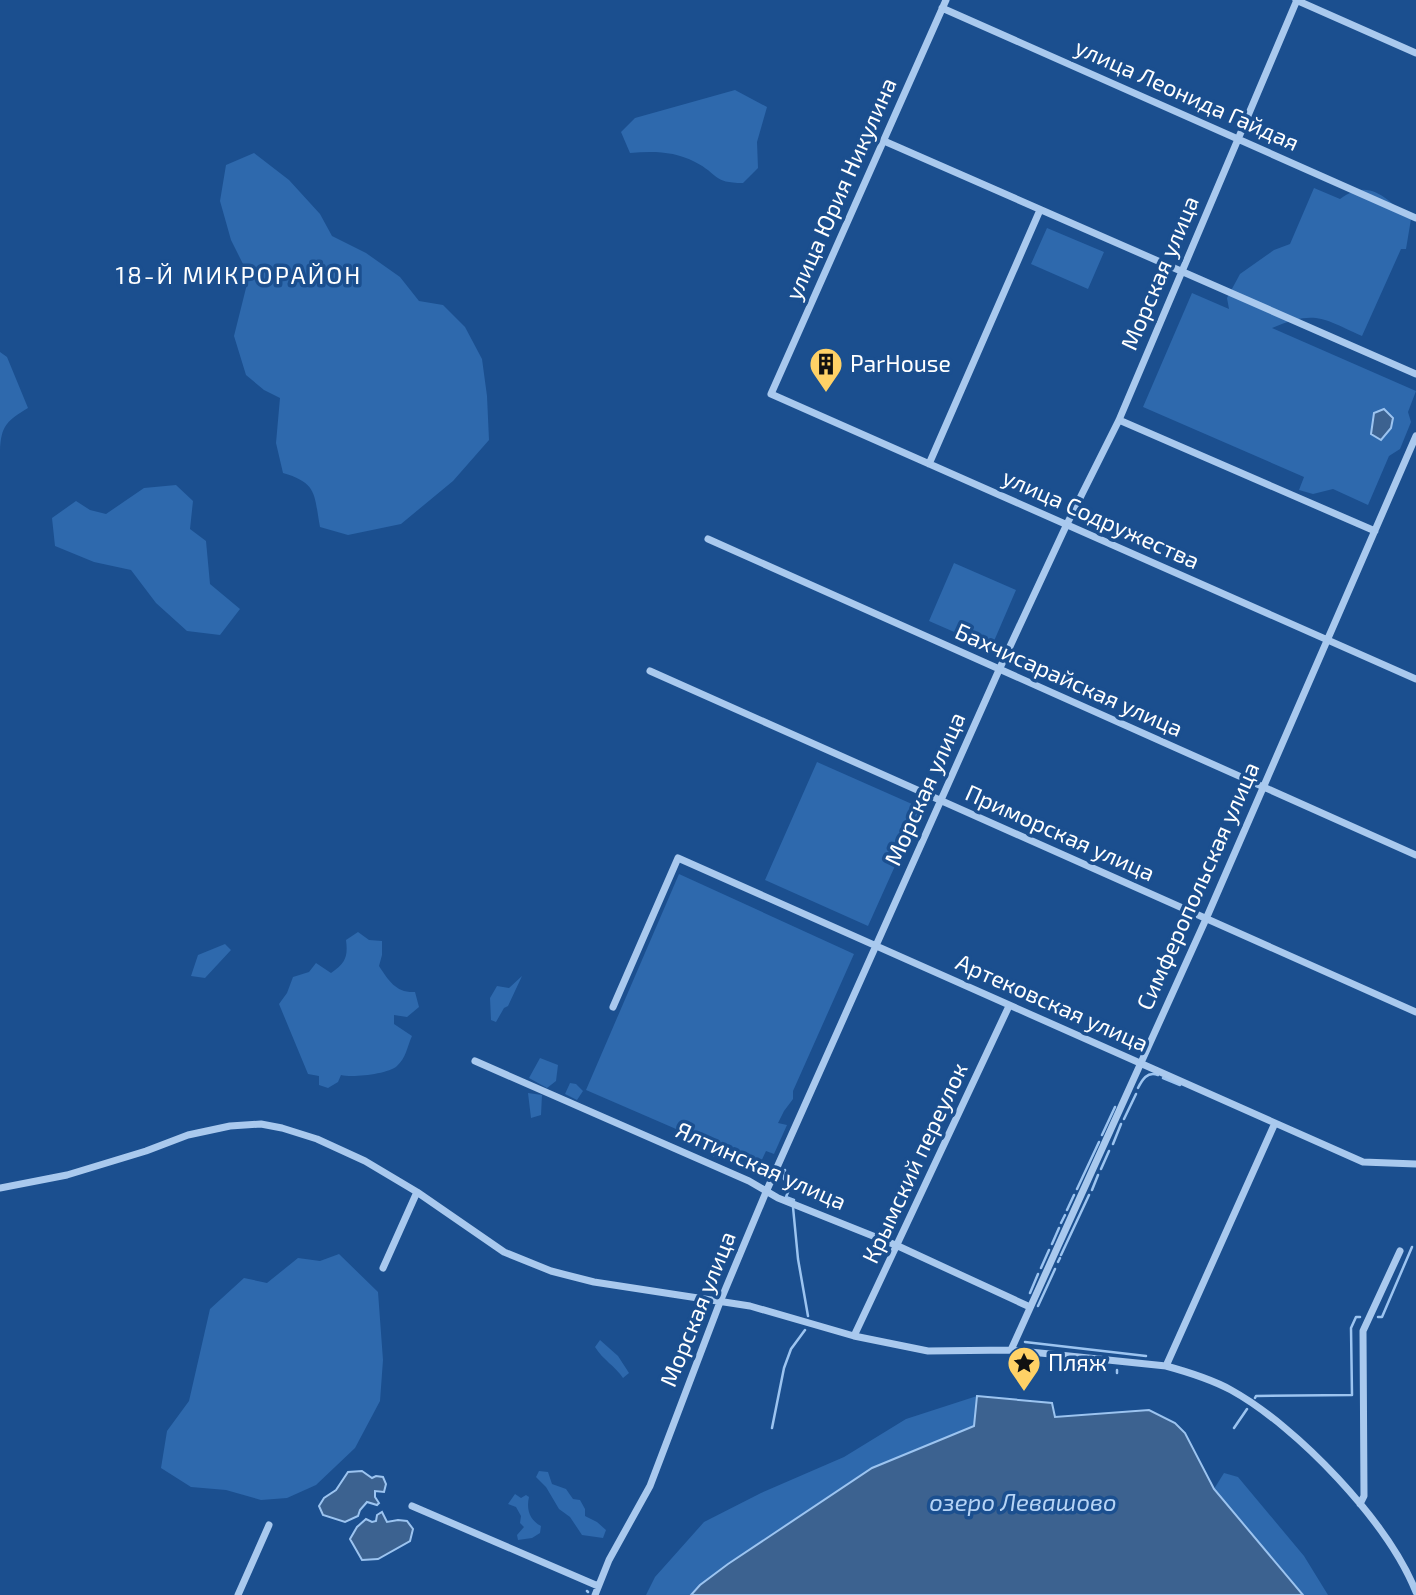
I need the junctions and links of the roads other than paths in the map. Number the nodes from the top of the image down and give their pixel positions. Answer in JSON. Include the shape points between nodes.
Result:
{"nodes":[{"id":1,"x":946,"y":0,"type":"edge"},
{"id":2,"x":1297,"y":0,"type":"edge"},
{"id":3,"x":942,"y":8,"type":"junction"},
{"id":4,"x":1416,"y":53,"type":"edge"},
{"id":5,"x":1238,"y":138,"type":"junction"},
{"id":6,"x":884,"y":141,"type":"junction"},
{"id":7,"x":1040,"y":210,"type":"junction"},
{"id":8,"x":1416,"y":218,"type":"edge"},
{"id":9,"x":1183,"y":272,"type":"junction"},
{"id":10,"x":1416,"y":374,"type":"edge"},
{"id":11,"x":771,"y":394,"type":"joint"},
{"id":12,"x":1119,"y":420,"type":"junction"},
{"id":13,"x":1416,"y":436,"type":"edge"},
{"id":14,"x":929,"y":464,"type":"junction"},
{"id":15,"x":1066,"y":526,"type":"junction"},
{"id":16,"x":1375,"y":531,"type":"junction"},
{"id":17,"x":708,"y":539,"type":"dead end"},
{"id":18,"x":1328,"y":640,"type":"junction"},
{"id":19,"x":999,"y":670,"type":"junction"},
{"id":20,"x":650,"y":671,"type":"dead end"},
{"id":21,"x":1416,"y":679,"type":"edge"},
{"id":22,"x":1262,"y":788,"type":"junction"},
{"id":23,"x":941,"y":802,"type":"junction"},
{"id":24,"x":1416,"y":855,"type":"edge"},
{"id":25,"x":1206,"y":919,"type":"junction"},
{"id":26,"x":876,"y":946,"type":"junction"},
{"id":27,"x":1009,"y":1006,"type":"junction"},
{"id":28,"x":613,"y":1007,"type":"dead end"},
{"id":29,"x":1416,"y":1012,"type":"edge"},
{"id":30,"x":475,"y":1061,"type":"dead end"},
{"id":31,"x":1142,"y":1064,"type":"junction"},
{"id":32,"x":1275,"y":1123,"type":"junction"},
{"id":33,"x":1416,"y":1164,"type":"edge"},
{"id":34,"x":0,"y":1188,"type":"edge"},
{"id":35,"x":417,"y":1192,"type":"junction"},
{"id":36,"x":766,"y":1192,"type":"junction"},
{"id":37,"x":898,"y":1246,"type":"junction"},
{"id":38,"x":1400,"y":1251,"type":"dead end"},
{"id":39,"x":383,"y":1268,"type":"dead end"},
{"id":40,"x":719,"y":1302,"type":"junction"},
{"id":41,"x":1030,"y":1307,"type":"junction"},
{"id":42,"x":854,"y":1336,"type":"junction"},
{"id":43,"x":1011,"y":1350,"type":"junction"},
{"id":44,"x":1166,"y":1366,"type":"junction"},
{"id":45,"x":1360,"y":1504,"type":"junction"},
{"id":46,"x":412,"y":1506,"type":"dead end"},
{"id":47,"x":269,"y":1525,"type":"dead end"},
{"id":48,"x":598,"y":1586,"type":"junction"},
{"id":49,"x":1416,"y":1592,"type":"edge"},
{"id":50,"x":238,"y":1595,"type":"edge"},
{"id":51,"x":595,"y":1595,"type":"edge"}],
"edges":[{"from":1,"to":3,"type":"street","name":"улица Юрия Никулина"},
{"from":2,"to":4,"type":"street"},
{"from":2,"to":5,"type":"street","name":"Морская улица"},
{"from":3,"to":5,"type":"street","name":"улица Леонида Гайдая"},
{"from":3,"to":6,"type":"street","name":"улица Юрия Никулина"},
{"from":5,"to":8,"type":"street","name":"улица Леонида Гайдая"},
{"from":5,"to":9,"type":"street","name":"Морская улица"},
{"from":6,"to":7,"type":"street"},
{"from":6,"to":11,"type":"street","name":"улица Юрия Никулина"},
{"from":7,"to":9,"type":"street"},
{"from":7,"to":14,"type":"street"},
{"from":9,"to":10,"type":"street"},
{"from":9,"to":12,"type":"street","name":"Морская улица"},
{"from":11,"to":14,"type":"street","name":"улица Содружества"},
{"from":12,"to":15,"type":"street","name":"Морская улица"},
{"from":12,"to":16,"type":"street"},
{"from":13,"to":16,"type":"street","name":"Симферопольская улица"},
{"from":14,"to":15,"type":"street","name":"улица Содружества"},
{"from":15,"to":18,"type":"street","name":"улица Содружества"},
{"from":15,"to":19,"type":"street","name":"Морская улица"},
{"from":16,"to":18,"type":"street","name":"Симферопольская улица"},
{"from":17,"to":19,"type":"street","name":"Бахчисарайская улица"},
{"from":18,"to":21,"type":"street","name":"улица Содружества"},
{"from":18,"to":22,"type":"street","name":"Симферопольская улица"},
{"from":19,"to":22,"type":"street","name":"Бахчисарайская улица"},
{"from":19,"to":23,"type":"street","name":"Морская улица"},
{"from":20,"to":23,"type":"street","name":"Приморская улица"},
{"from":22,"to":24,"type":"street","name":"Бахчисарайская улица"},
{"from":22,"to":25,"type":"street","name":"Симферопольская улица"},
{"from":23,"to":25,"type":"street","name":"Приморская улица"},
{"from":23,"to":26,"type":"street","name":"Морская улица"},
{"from":25,"to":29,"type":"street","name":"Приморская улица"},
{"from":25,"to":31,"type":"street","name":"Симферопольская улица"},
{"from":26,"to":27,"type":"street","name":"Артековская улица"},
{"from":26,"to":28,"type":"street","name":"Артековская улица","via":[[678,858]]},
{"from":26,"to":36,"type":"street","name":"Морская улица"},
{"from":27,"to":31,"type":"street","name":"Артековская улица"},
{"from":27,"to":37,"type":"street","name":"Крымский переулок"},
{"from":30,"to":36,"type":"street","name":"Ялтинская улица"},
{"from":31,"to":32,"type":"street","name":"Артековская улица"},
{"from":31,"to":41,"type":"street","name":"Симферопольская улица"},
{"from":32,"to":33,"type":"street","name":"Артековская улица","via":[[1363,1162]]},
{"from":32,"to":44,"type":"street"},
{"from":34,"to":35,"type":"street","via":[[67,1175],[188,1135],[244,1124],[282,1128],[317,1139]]},
{"from":35,"to":39,"type":"street"},
{"from":35,"to":40,"type":"street","via":[[523,1261],[601,1284]]},
{"from":36,"to":37,"type":"street","name":"Ялтинская улица"},
{"from":36,"to":40,"type":"street","name":"Морская улица"},
{"from":37,"to":41,"type":"street","name":"Ялтинская улица"},
{"from":37,"to":42,"type":"street","name":"Крымский переулок"},
{"from":38,"to":45,"type":"street","via":[[1363,1331],[1364,1496]]},
{"from":40,"to":42,"type":"street","via":[[750,1306]]},
{"from":40,"to":48,"type":"street","name":"Морская улица","via":[[650,1486]]},
{"from":41,"to":43,"type":"street","name":"Симферопольская улица"},
{"from":42,"to":43,"type":"street","via":[[928,1351]]},
{"from":43,"to":44,"type":"street"},
{"from":44,"to":45,"type":"street","via":[[1231,1390],[1260,1410],[1319,1460]]},
{"from":45,"to":49,"type":"street","via":[[1393,1548]]},
{"from":46,"to":48,"type":"street"},
{"from":47,"to":50,"type":"street"},
{"from":48,"to":51,"type":"street","name":"Морская улица"}]}
